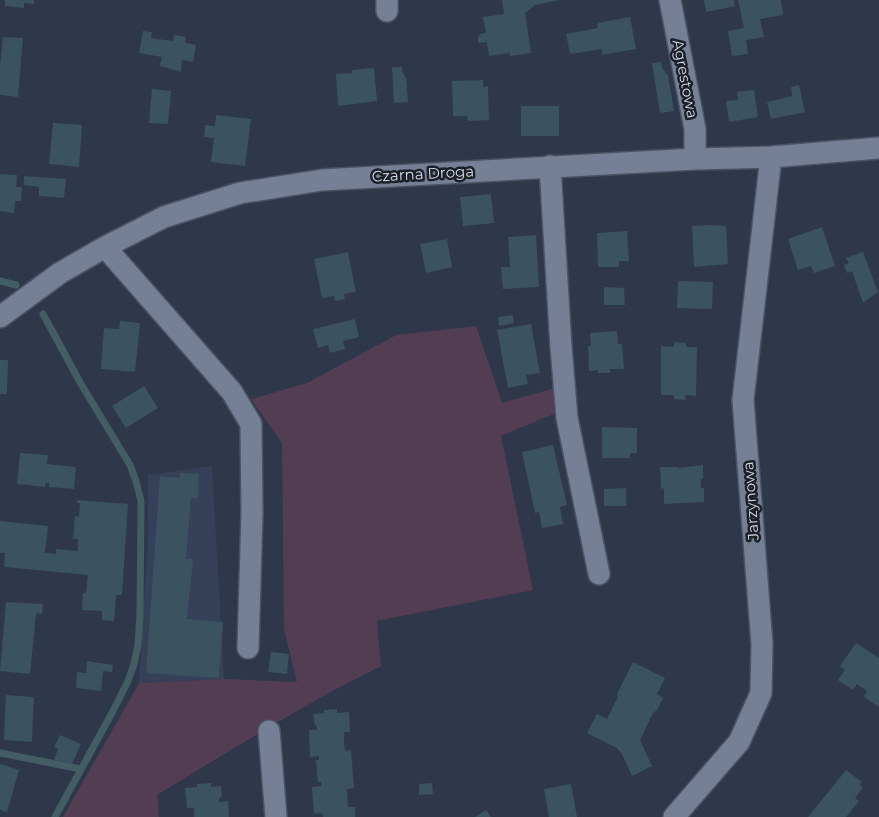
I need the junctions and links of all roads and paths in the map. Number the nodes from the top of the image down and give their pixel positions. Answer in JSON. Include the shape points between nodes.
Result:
{"nodes":[{"id":1,"x":670,"y":0,"type":"edge"},
{"id":2,"x":879,"y":148,"type":"edge"},
{"id":3,"x":771,"y":157,"type":"junction"},
{"id":4,"x":695,"y":158,"type":"junction"},
{"id":5,"x":550,"y":166,"type":"junction"},
{"id":6,"x":105,"y":247,"type":"junction"},
{"id":7,"x":0,"y":317,"type":"edge"},
{"id":8,"x":599,"y":574,"type":"dead end"},
{"id":9,"x":248,"y":648,"type":"dead end"},
{"id":10,"x":269,"y":731,"type":"dead end"},
{"id":11,"x":276,"y":817,"type":"edge"},
{"id":12,"x":674,"y":817,"type":"edge"}],
"edges":[{"from":1,"to":4,"type":"street","name":"Agrestowa","via":[[694,129]]},
{"from":2,"to":3,"type":"street","name":"Czarna Droga"},
{"from":3,"to":4,"type":"street","name":"Czarna Droga"},
{"from":3,"to":12,"type":"street","name":"Jarzynowa","via":[[743,400],[762,644],[761,692],[739,742]]},
{"from":4,"to":5,"type":"street","name":"Czarna Droga"},
{"from":5,"to":6,"type":"street","name":"Czarna Droga","via":[[322,180],[240,193],[164,217]]},
{"from":5,"to":8,"type":"street","via":[[567,418]]},
{"from":6,"to":7,"type":"street","name":"Czarna Droga","via":[[60,273]]},
{"from":6,"to":9,"type":"street","via":[[232,392],[252,424]]},
{"from":10,"to":11,"type":"street"}]}
